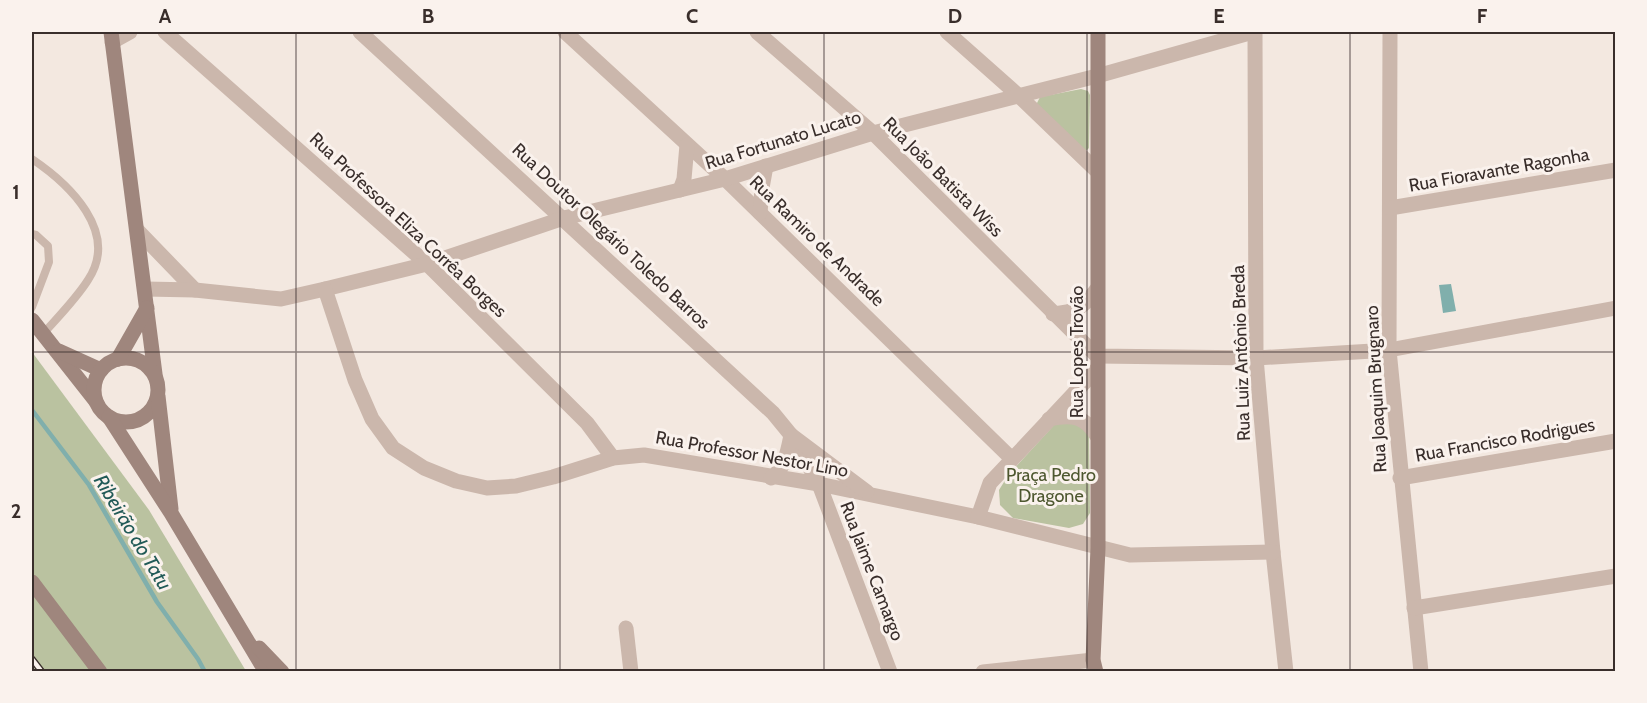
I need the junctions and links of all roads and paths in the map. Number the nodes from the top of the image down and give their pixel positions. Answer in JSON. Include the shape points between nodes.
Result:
{"nodes":[{"id":1,"x":130,"y":32,"type":"edge"},
{"id":2,"x":165,"y":32,"type":"edge"},
{"id":3,"x":360,"y":32,"type":"edge"},
{"id":4,"x":565,"y":32,"type":"edge"},
{"id":5,"x":757,"y":32,"type":"edge"},
{"id":6,"x":947,"y":32,"type":"edge"},
{"id":7,"x":1098,"y":32,"type":"edge"},
{"id":8,"x":1254,"y":32,"type":"edge"},
{"id":9,"x":1390,"y":32,"type":"edge"},
{"id":10,"x":111,"y":37,"type":"edge"},
{"id":11,"x":1097,"y":76,"type":"junction"},
{"id":12,"x":1019,"y":96,"type":"junction"},
{"id":13,"x":873,"y":133,"type":"junction"},
{"id":14,"x":687,"y":145,"type":"junction"},
{"id":15,"x":32,"y":159,"type":"edge"},
{"id":16,"x":766,"y":166,"type":"junction"},
{"id":17,"x":1616,"y":170,"type":"edge"},
{"id":18,"x":1097,"y":171,"type":"junction"},
{"id":19,"x":725,"y":179,"type":"junction"},
{"id":20,"x":680,"y":190,"type":"junction"},
{"id":21,"x":1390,"y":208,"type":"junction"},
{"id":22,"x":760,"y":213,"type":"junction"},
{"id":23,"x":564,"y":218,"type":"junction"},
{"id":24,"x":137,"y":230,"type":"junction"},
{"id":25,"x":32,"y":234,"type":"edge"},
{"id":26,"x":427,"y":264,"type":"junction"},
{"id":27,"x":145,"y":289,"type":"junction"},
{"id":28,"x":326,"y":289,"type":"junction"},
{"id":29,"x":1097,"y":289,"type":"junction"},
{"id":30,"x":195,"y":290,"type":"junction"},
{"id":31,"x":32,"y":307,"type":"edge"},
{"id":32,"x":147,"y":308,"type":"junction"},
{"id":33,"x":1616,"y":308,"type":"edge"},
{"id":34,"x":1053,"y":314,"type":"junction"},
{"id":35,"x":32,"y":320,"type":"edge"},
{"id":36,"x":43,"y":334,"type":"junction"},
{"id":37,"x":56,"y":350,"type":"junction"},
{"id":38,"x":1389,"y":351,"type":"junction"},
{"id":39,"x":1256,"y":358,"type":"junction"},
{"id":40,"x":118,"y":359,"type":"junction"},
{"id":41,"x":1097,"y":362,"type":"junction"},
{"id":42,"x":100,"y":370,"type":"junction"},
{"id":43,"x":155,"y":374,"type":"junction"},
{"id":44,"x":158,"y":396,"type":"junction"},
{"id":45,"x":95,"y":400,"type":"junction"},
{"id":46,"x":109,"y":417,"type":"junction"},
{"id":47,"x":1049,"y":419,"type":"junction"},
{"id":48,"x":791,"y":435,"type":"junction"},
{"id":49,"x":1097,"y":436,"type":"junction"},
{"id":50,"x":1616,"y":441,"type":"edge"},
{"id":51,"x":613,"y":458,"type":"junction"},
{"id":52,"x":1011,"y":458,"type":"junction"},
{"id":53,"x":771,"y":477,"type":"junction"},
{"id":54,"x":1400,"y":478,"type":"junction"},
{"id":55,"x":819,"y":484,"type":"junction"},
{"id":56,"x":872,"y":495,"type":"junction"},
{"id":57,"x":171,"y":513,"type":"junction"},
{"id":58,"x":978,"y":518,"type":"junction"},
{"id":59,"x":1098,"y":548,"type":"junction"},
{"id":60,"x":1273,"y":552,"type":"junction"},
{"id":61,"x":1616,"y":576,"type":"edge"},
{"id":62,"x":32,"y":582,"type":"edge"},
{"id":63,"x":1414,"y":608,"type":"junction"},
{"id":64,"x":626,"y":628,"type":"dead end"},
{"id":65,"x":244,"y":633,"type":"junction"},
{"id":66,"x":1095,"y":666,"type":"edge"},
{"id":67,"x":100,"y":672,"type":"edge"},
{"id":68,"x":266,"y":672,"type":"edge"},
{"id":69,"x":282,"y":672,"type":"edge"},
{"id":70,"x":631,"y":672,"type":"edge"},
{"id":71,"x":890,"y":672,"type":"edge"},
{"id":72,"x":982,"y":672,"type":"edge"},
{"id":73,"x":1286,"y":672,"type":"edge"},
{"id":74,"x":1420,"y":672,"type":"edge"}],
"edges":[{"from":1,"to":10,"type":"street"},
{"from":2,"to":26,"type":"street","name":"Rua Professora Eliza Corrêa Borges"},
{"from":3,"to":23,"type":"street","name":"Rua Doutor Olegário Toledo Barros"},
{"from":4,"to":14,"type":"street","name":"Rua Ramiro de Andrade"},
{"from":5,"to":13,"type":"street","name":"Rua João Batista Wiss"},
{"from":6,"to":12,"type":"street"},
{"from":7,"to":11,"type":"main road","name":"Rua Lopes Trovão"},
{"from":8,"to":11,"type":"street","name":"Rua Fortunato Lucato"},
{"from":8,"to":39,"type":"street","name":"Rua Luiz Antônio Breda"},
{"from":9,"to":21,"type":"street","name":"Rua Joaquim Brugnaro"},
{"from":10,"to":24,"type":"main road"},
{"from":11,"to":12,"type":"street","name":"Rua Fortunato Lucato"},
{"from":11,"to":18,"type":"main road","name":"Rua Lopes Trovão"},
{"from":12,"to":13,"type":"street","name":"Rua Fortunato Lucato"},
{"from":12,"to":18,"type":"street"},
{"from":13,"to":16,"type":"street","name":"Rua Fortunato Lucato"},
{"from":13,"to":34,"type":"street","name":"Rua João Batista Wiss"},
{"from":14,"to":19,"type":"street","name":"Rua Ramiro de Andrade"},
{"from":14,"to":20,"type":"street"},
{"from":15,"to":36,"type":"lane","via":[[73,193],[95,226],[98,245],[97,261],[89,280]]},
{"from":16,"to":19,"type":"street","name":"Rua Fortunato Lucato"},
{"from":16,"to":22,"type":"street"},
{"from":17,"to":21,"type":"street","name":"Rua Fioravante Ragonha"},
{"from":18,"to":29,"type":"main road","name":"Rua Lopes Trovão"},
{"from":19,"to":20,"type":"street","name":"Rua Fortunato Lucato"},
{"from":19,"to":22,"type":"street","name":"Rua Ramiro de Andrade"},
{"from":20,"to":23,"type":"street","name":"Rua Fortunato Lucato"},
{"from":21,"to":38,"type":"street","name":"Rua Joaquim Brugnaro"},
{"from":22,"to":52,"type":"street","name":"Rua Ramiro de Andrade"},
{"from":23,"to":26,"type":"street","name":"Rua Fortunato Lucato"},
{"from":23,"to":48,"type":"street","name":"Rua Doutor Olegário Toledo Barros","via":[[773,413]]},
{"from":24,"to":27,"type":"main road"},
{"from":24,"to":30,"type":"street"},
{"from":25,"to":31,"type":"lane","via":[[48,246],[49,262]]},
{"from":26,"to":28,"type":"street","name":"Rua Fortunato Lucato"},
{"from":26,"to":51,"type":"street","name":"Rua Professora Eliza Corrêa Borges","via":[[587,423]]},
{"from":27,"to":30,"type":"street"},
{"from":27,"to":32,"type":"main road"},
{"from":28,"to":30,"type":"street","via":[[281,299]]},
{"from":28,"to":51,"type":"street","name":"Rua Professor Nestor Lino","via":[[355,380],[372,419],[393,448],[424,468],[487,488],[516,486]]},
{"from":29,"to":34,"type":"street","via":[[1086,304],[1071,312]]},
{"from":29,"to":41,"type":"main road","name":"Rua Lopes Trovão"},
{"from":32,"to":40,"type":"main road"},
{"from":32,"to":43,"type":"main road"},
{"from":33,"to":38,"type":"street"},
{"from":34,"to":41,"type":"street","name":"Rua João Batista Wiss"},
{"from":35,"to":36,"type":"main road"},
{"from":36,"to":37,"type":"main road"},
{"from":37,"to":42,"type":"main road"},
{"from":37,"to":45,"type":"main road"},
{"from":38,"to":39,"type":"street"},
{"from":38,"to":54,"type":"street","name":"Rua Joaquim Brugnaro"},
{"from":39,"to":41,"type":"street"},
{"from":39,"to":60,"type":"street","name":"Rua Luiz Antônio Breda"},
{"from":40,"to":42,"type":"main road"},
{"from":40,"to":43,"type":"main road","via":[[139,360]]},
{"from":41,"to":47,"type":"street"},
{"from":41,"to":49,"type":"main road","name":"Rua Lopes Trovão"},
{"from":42,"to":45,"type":"main road"},
{"from":43,"to":44,"type":"main road"},
{"from":44,"to":46,"type":"main road","via":[[155,406],[138,420],[121,422]]},
{"from":44,"to":57,"type":"main road"},
{"from":45,"to":46,"type":"main road"},
{"from":46,"to":57,"type":"main road"},
{"from":47,"to":49,"type":"street","via":[[1079,418]]},
{"from":47,"to":52,"type":"street"},
{"from":48,"to":53,"type":"street","via":[[785,460]]},
{"from":48,"to":55,"type":"street","name":"Rua Doutor Olegário Toledo Barros"},
{"from":48,"to":56,"type":"street"},
{"from":49,"to":59,"type":"main road","name":"Rua Lopes Trovão"},
{"from":50,"to":54,"type":"street","name":"Rua Francisco Rodrigues"},
{"from":51,"to":53,"type":"street","name":"Rua Professor Nestor Lino","via":[[644,455]]},
{"from":52,"to":58,"type":"street","via":[[990,483]]},
{"from":53,"to":55,"type":"street","name":"Rua Professor Nestor Lino"},
{"from":54,"to":63,"type":"street","name":"Rua Joaquim Brugnaro"},
{"from":55,"to":56,"type":"street","name":"Rua Professor Nestor Lino"},
{"from":55,"to":71,"type":"street","name":"Rua Jaime Camargo"},
{"from":56,"to":58,"type":"street","name":"Rua Professor Nestor Lino"},
{"from":57,"to":65,"type":"main road"},
{"from":58,"to":59,"type":"street","name":"Rua Professor Nestor Lino"},
{"from":59,"to":60,"type":"street","name":"Rua Professor Nestor Lino","via":[[1130,555]]},
{"from":59,"to":66,"type":"main road","name":"Rua Lopes Trovão"},
{"from":60,"to":73,"type":"street","name":"Rua Luiz Antônio Breda"},
{"from":61,"to":63,"type":"street"},
{"from":62,"to":67,"type":"main road"},
{"from":63,"to":74,"type":"street","name":"Rua Joaquim Brugnaro"},
{"from":64,"to":70,"type":"street"},
{"from":65,"to":68,"type":"main road"},
{"from":65,"to":69,"type":"main road"},
{"from":66,"to":72,"type":"street"}]}
